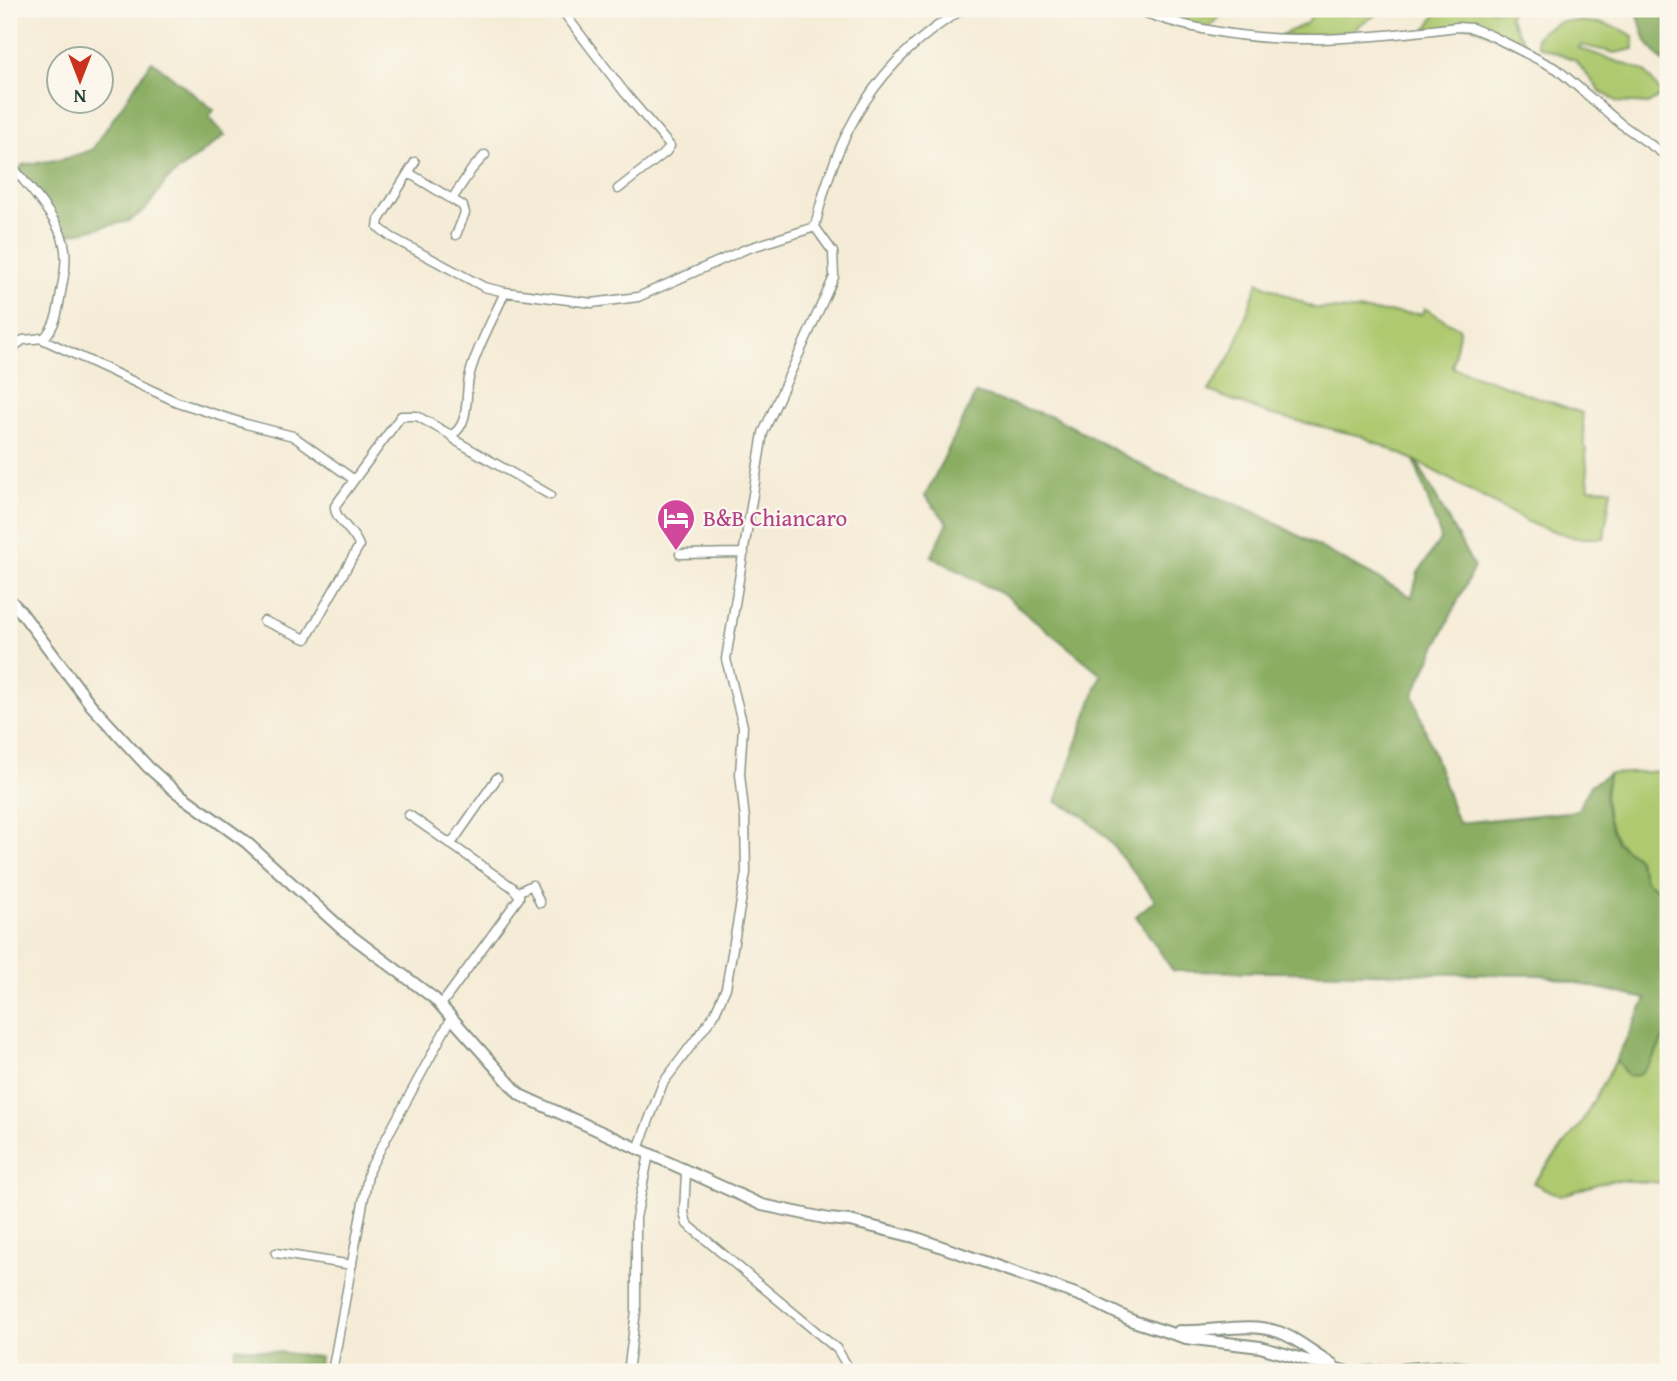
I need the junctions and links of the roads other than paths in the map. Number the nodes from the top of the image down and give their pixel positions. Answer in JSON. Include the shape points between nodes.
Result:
{"nodes":[{"id":1,"x":566,"y":9,"type":"edge"},
{"id":2,"x":963,"y":9,"type":"edge"},
{"id":3,"x":1135,"y":9,"type":"edge"},
{"id":4,"x":485,"y":155,"type":"dead end"},
{"id":5,"x":1668,"y":157,"type":"edge"},
{"id":6,"x":415,"y":162,"type":"dead end"},
{"id":7,"x":9,"y":166,"type":"edge"},
{"id":8,"x":409,"y":173,"type":"junction"},
{"id":9,"x":618,"y":189,"type":"dead end"},
{"id":10,"x":452,"y":199,"type":"junction"},
{"id":11,"x":815,"y":227,"type":"junction"},
{"id":12,"x":456,"y":235,"type":"dead end"},
{"id":13,"x":505,"y":292,"type":"junction"},
{"id":14,"x":40,"y":338,"type":"junction"},
{"id":15,"x":9,"y":350,"type":"edge"},
{"id":16,"x":449,"y":434,"type":"junction"},
{"id":17,"x":354,"y":480,"type":"junction"},
{"id":18,"x":550,"y":495,"type":"dead end"},
{"id":19,"x":744,"y":553,"type":"junction"},
{"id":20,"x":680,"y":554,"type":"dead end"},
{"id":21,"x":9,"y":599,"type":"edge"},
{"id":22,"x":264,"y":621,"type":"dead end"},
{"id":23,"x":497,"y":778,"type":"dead end"},
{"id":24,"x":409,"y":814,"type":"dead end"},
{"id":25,"x":451,"y":844,"type":"junction"},
{"id":26,"x":518,"y":892,"type":"junction"},
{"id":27,"x":540,"y":903,"type":"dead end"},
{"id":28,"x":441,"y":1005,"type":"junction"},
{"id":29,"x":452,"y":1017,"type":"junction"},
{"id":30,"x":643,"y":1152,"type":"junction"},
{"id":31,"x":687,"y":1172,"type":"junction"},
{"id":32,"x":276,"y":1253,"type":"dead end"},
{"id":33,"x":352,"y":1265,"type":"junction"},
{"id":34,"x":1159,"y":1328,"type":"junction"},
{"id":35,"x":332,"y":1372,"type":"edge"},
{"id":36,"x":628,"y":1372,"type":"edge"},
{"id":37,"x":851,"y":1372,"type":"edge"},
{"id":38,"x":1349,"y":1372,"type":"edge"},
{"id":39,"x":1364,"y":1372,"type":"edge"},
{"id":40,"x":1502,"y":1372,"type":"edge"}],
"edges":[{"from":1,"to":9,"type":"street","via":[[564,13],[670,146]]},
{"from":2,"to":11,"type":"street","via":[[890,68],[858,111],[841,142]]},
{"from":3,"to":5,"type":"street","via":[[1192,28],[1259,38],[1334,40],[1472,28],[1557,69]]},
{"from":4,"to":10,"type":"street"},
{"from":6,"to":8,"type":"street"},
{"from":7,"to":14,"type":"street","via":[[56,224],[64,244],[57,313],[50,333]]},
{"from":8,"to":10,"type":"street"},
{"from":8,"to":13,"type":"street","via":[[378,227],[484,287]]},
{"from":10,"to":12,"type":"street","via":[[465,213]]},
{"from":11,"to":13,"type":"street","via":[[746,249],[638,298],[592,303]]},
{"from":11,"to":19,"type":"street","via":[[833,253],[834,277],[763,433]]},
{"from":13,"to":16,"type":"street","via":[[469,377],[460,428]]},
{"from":14,"to":15,"type":"street","via":[[23,340]]},
{"from":14,"to":17,"type":"street","via":[[177,402],[293,436]]},
{"from":16,"to":17,"type":"street","via":[[417,416],[401,416]]},
{"from":16,"to":18,"type":"street"},
{"from":17,"to":22,"type":"street","via":[[334,509],[359,546],[306,639]]},
{"from":19,"to":20,"type":"street"},
{"from":19,"to":30,"type":"street","via":[[726,659],[743,726],[740,774],[747,873],[741,909],[726,988],[714,1015],[663,1083]]},
{"from":21,"to":28,"type":"street","via":[[91,705],[148,767],[246,842],[342,929]]},
{"from":23,"to":25,"type":"street"},
{"from":24,"to":25,"type":"street"},
{"from":25,"to":26,"type":"street"},
{"from":26,"to":27,"type":"street","via":[[533,885]]},
{"from":26,"to":28,"type":"street","via":[[519,898]]},
{"from":28,"to":29,"type":"street"},
{"from":29,"to":30,"type":"street","via":[[520,1095]]},
{"from":29,"to":33,"type":"street","via":[[369,1170]]},
{"from":30,"to":31,"type":"street"},
{"from":30,"to":36,"type":"street"},
{"from":31,"to":34,"type":"street","via":[[776,1209],[914,1237]]},
{"from":31,"to":37,"type":"street","via":[[687,1224],[837,1349]]},
{"from":32,"to":33,"type":"street"},
{"from":33,"to":35,"type":"street"},
{"from":34,"to":38,"type":"street","via":[[1186,1338],[1260,1347]]},
{"from":34,"to":38,"type":"street","via":[[1269,1330],[1291,1337]]},
{"from":39,"to":40,"type":"street","via":[[1448,1366]]}]}
